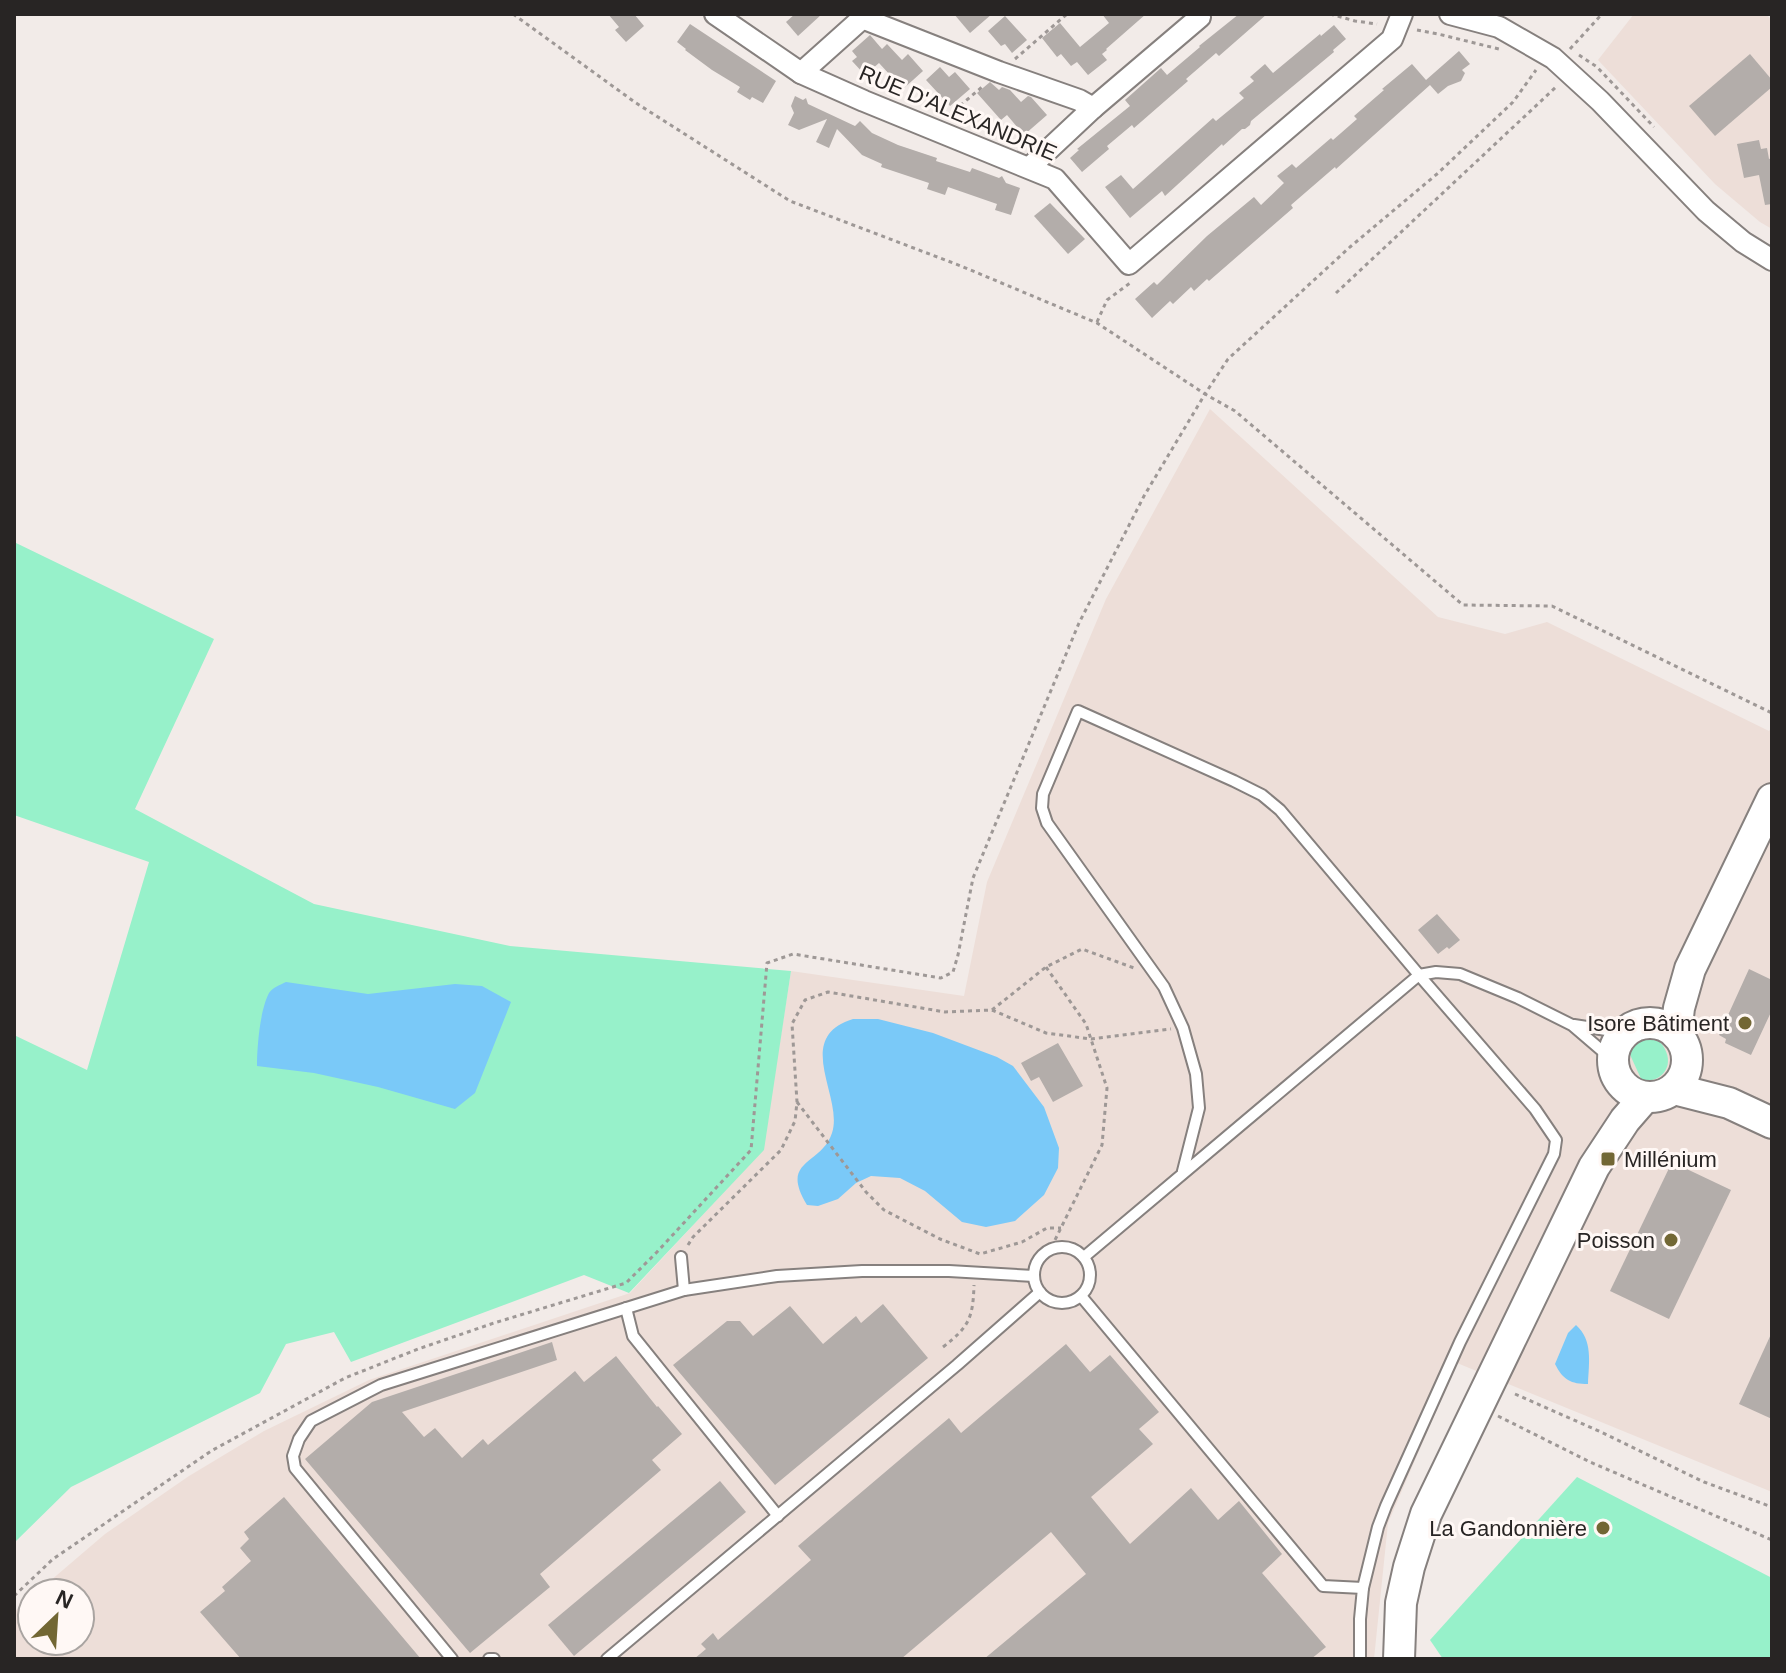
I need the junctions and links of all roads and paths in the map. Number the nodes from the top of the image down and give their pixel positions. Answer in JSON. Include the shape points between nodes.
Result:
{"nodes":[{"id":1,"x":513,"y":14,"type":"edge"},
{"id":2,"x":715,"y":14,"type":"edge"},
{"id":3,"x":1330,"y":14,"type":"edge"},
{"id":4,"x":1402,"y":14,"type":"edge"},
{"id":5,"x":1450,"y":14,"type":"edge"},
{"id":6,"x":1602,"y":14,"type":"edge"},
{"id":7,"x":1198,"y":15,"type":"edge"},
{"id":8,"x":865,"y":16,"type":"edge"},
{"id":9,"x":1380,"y":25,"type":"dead end"},
{"id":10,"x":1419,"y":31,"type":"dead end"},
{"id":11,"x":1502,"y":50,"type":"dead end"},
{"id":12,"x":1562,"y":53,"type":"junction"},
{"id":13,"x":801,"y":73,"type":"junction"},
{"id":14,"x":1570,"y":73,"type":"junction"},
{"id":15,"x":1093,"y":108,"type":"junction"},
{"id":16,"x":1656,"y":130,"type":"dead end"},
{"id":17,"x":1030,"y":167,"type":"junction"},
{"id":18,"x":1772,"y":260,"type":"edge"},
{"id":19,"x":1129,"y":264,"type":"junction"},
{"id":20,"x":1336,"y":293,"type":"dead end"},
{"id":21,"x":1097,"y":323,"type":"junction"},
{"id":22,"x":1772,"y":799,"type":"edge"},
{"id":23,"x":1046,"y":967,"type":"junction"},
{"id":24,"x":1690,"y":969,"type":"junction"},
{"id":25,"x":1419,"y":975,"type":"junction"},
{"id":26,"x":1164,"y":987,"type":"junction"},
{"id":27,"x":992,"y":1010,"type":"junction"},
{"id":28,"x":1572,"y":1025,"type":"junction"},
{"id":29,"x":1183,"y":1028,"type":"junction"},
{"id":30,"x":1636,"y":1028,"type":"junction"},
{"id":31,"x":1676,"y":1034,"type":"junction"},
{"id":32,"x":1091,"y":1039,"type":"junction"},
{"id":33,"x":1616,"y":1070,"type":"junction"},
{"id":34,"x":1669,"y":1083,"type":"junction"},
{"id":35,"x":797,"y":1102,"type":"junction"},
{"id":36,"x":1772,"y":1123,"type":"edge"},
{"id":37,"x":1594,"y":1167,"type":"junction"},
{"id":38,"x":1183,"y":1171,"type":"junction"},
{"id":39,"x":1061,"y":1228,"type":"junction"},
{"id":40,"x":1050,"y":1250,"type":"junction"},
{"id":41,"x":657,"y":1252,"type":"dead end"},
{"id":42,"x":681,"y":1257,"type":"joint"},
{"id":43,"x":1084,"y":1257,"type":"junction"},
{"id":44,"x":974,"y":1272,"type":"junction"},
{"id":45,"x":1034,"y":1276,"type":"junction"},
{"id":46,"x":626,"y":1283,"type":"dead end"},
{"id":47,"x":684,"y":1290,"type":"junction"},
{"id":48,"x":1040,"y":1292,"type":"junction"},
{"id":49,"x":1081,"y":1296,"type":"junction"},
{"id":50,"x":626,"y":1308,"type":"junction"},
{"id":51,"x":943,"y":1347,"type":"dead end"},
{"id":52,"x":1515,"y":1394,"type":"dead end"},
{"id":53,"x":1508,"y":1421,"type":"dead end"},
{"id":54,"x":1772,"y":1507,"type":"edge"},
{"id":55,"x":778,"y":1516,"type":"junction"},
{"id":56,"x":1772,"y":1540,"type":"edge"},
{"id":57,"x":1363,"y":1588,"type":"junction"},
{"id":58,"x":452,"y":1659,"type":"edge"},
{"id":59,"x":607,"y":1659,"type":"edge"},
{"id":60,"x":1360,"y":1659,"type":"edge"},
{"id":61,"x":1399,"y":1659,"type":"edge"}],
"edges":[{"from":1,"to":21,"type":"path","via":[[636,103],[790,201]]},
{"from":2,"to":13,"type":"street","name":"RUE D'ALEXANDRIE"},
{"from":3,"to":9,"type":"path"},
{"from":4,"to":19,"type":"street","via":[[1392,39]]},
{"from":5,"to":12,"type":"street"},
{"from":6,"to":12,"type":"path"},
{"from":7,"to":15,"type":"street"},
{"from":8,"to":13,"type":"street"},
{"from":8,"to":15,"type":"street"},
{"from":10,"to":11,"type":"path"},
{"from":12,"to":14,"type":"street"},
{"from":12,"to":16,"type":"path","via":[[1597,67]]},
{"from":12,"to":21,"type":"path","via":[[1535,71],[1513,102],[1437,174],[1228,359],[1205,394]]},
{"from":13,"to":17,"type":"street","name":"RUE D'ALEXANDRIE"},
{"from":14,"to":18,"type":"street","via":[[1706,211]]},
{"from":14,"to":20,"type":"path"},
{"from":15,"to":17,"type":"street"},
{"from":17,"to":19,"type":"street","name":"RUE D'ALEXANDRIE","via":[[1055,179]]},
{"from":19,"to":21,"type":"path","via":[[1130,284],[1107,300]]},
{"from":22,"to":24,"type":"main road"},
{"from":23,"to":26,"type":"path","via":[[1082,949],[1136,969]]},
{"from":23,"to":27,"type":"path"},
{"from":23,"to":32,"type":"path"},
{"from":24,"to":30,"type":"main road"},
{"from":24,"to":31,"type":"main road"},
{"from":25,"to":26,"type":"lane","via":[[1262,795],[1078,711],[1042,808],[1047,823]]},
{"from":25,"to":28,"type":"lane","via":[[1460,974]]},
{"from":25,"to":38,"type":"lane"},
{"from":25,"to":57,"type":"lane","via":[[1556,1140],[1554,1154],[1386,1506]]},
{"from":26,"to":29,"type":"lane"},
{"from":27,"to":32,"type":"path","via":[[1046,1033]]},
{"from":27,"to":35,"type":"path","via":[[945,1012],[828,992],[805,1000],[792,1024]]},
{"from":28,"to":30,"type":"lane"},
{"from":28,"to":33,"type":"lane"},
{"from":29,"to":32,"type":"path"},
{"from":29,"to":38,"type":"lane","via":[[1199,1108]]},
{"from":30,"to":31,"type":"main road","via":[[1657,1024]]},
{"from":30,"to":33,"type":"main road","via":[[1619,1041]]},
{"from":31,"to":34,"type":"main road","via":[[1685,1047]]},
{"from":32,"to":39,"type":"path","via":[[1107,1088],[1102,1145]]},
{"from":33,"to":34,"type":"main road","via":[[1635,1094]]},
{"from":33,"to":37,"type":"main road","via":[[1612,1108]]},
{"from":34,"to":36,"type":"main road"},
{"from":34,"to":37,"type":"main road","via":[[1625,1120]]},
{"from":35,"to":39,"type":"path","via":[[884,1210],[940,1239],[980,1254],[1022,1242],[1047,1228]]},
{"from":35,"to":42,"type":"path","via":[[795,1121],[781,1150],[693,1237]]},
{"from":37,"to":61,"type":"main road","via":[[1426,1514],[1401,1603]]},
{"from":38,"to":43,"type":"lane"},
{"from":39,"to":40,"type":"path"},
{"from":40,"to":43,"type":"lane","via":[[1068,1248]]},
{"from":40,"to":45,"type":"lane","via":[[1038,1260]]},
{"from":41,"to":46,"type":"path"},
{"from":42,"to":47,"type":"lane"},
{"from":43,"to":49,"type":"lane","via":[[1091,1273]]},
{"from":44,"to":45,"type":"lane"},
{"from":44,"to":47,"type":"lane","via":[[806,1274]]},
{"from":44,"to":51,"type":"path","via":[[967,1324]]},
{"from":45,"to":48,"type":"lane"},
{"from":47,"to":50,"type":"lane"},
{"from":48,"to":49,"type":"lane","via":[[1064,1303]]},
{"from":48,"to":55,"type":"lane"},
{"from":49,"to":57,"type":"lane","via":[[1323,1586]]},
{"from":50,"to":55,"type":"lane","via":[[633,1336]]},
{"from":50,"to":58,"type":"lane","via":[[381,1385],[311,1421],[299,1439],[295,1468]]},
{"from":52,"to":54,"type":"path","via":[[1704,1482]]},
{"from":53,"to":56,"type":"path"},
{"from":55,"to":59,"type":"lane"},
{"from":57,"to":60,"type":"lane"}]}
